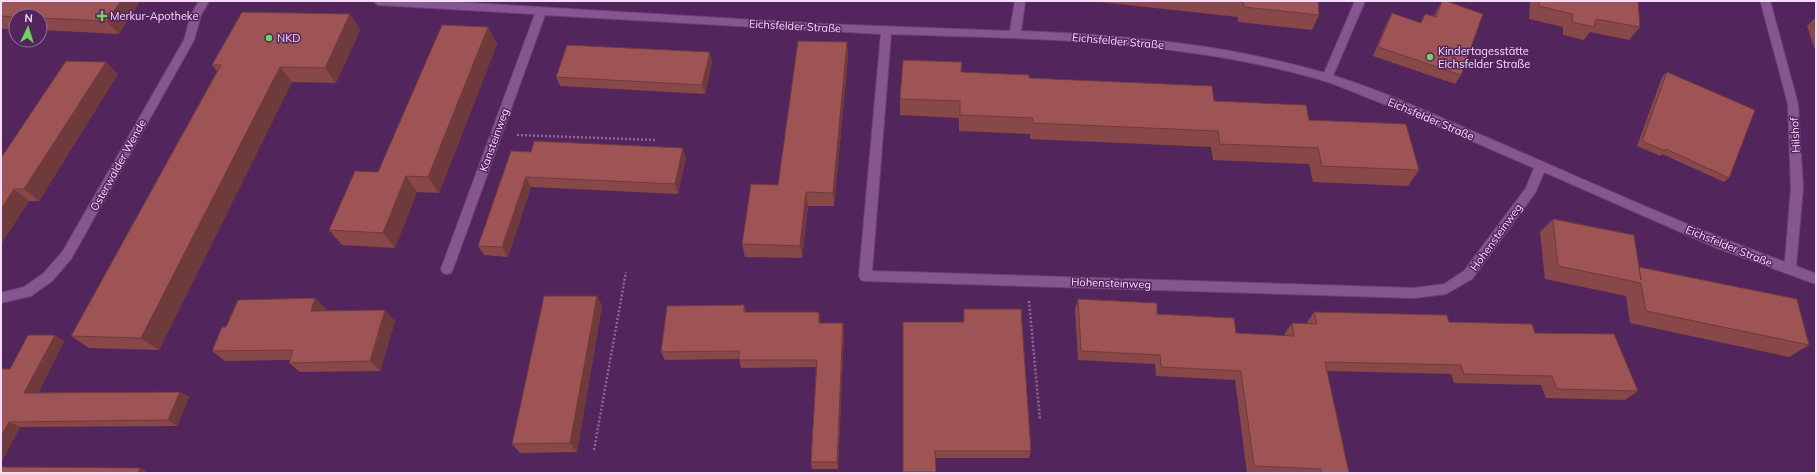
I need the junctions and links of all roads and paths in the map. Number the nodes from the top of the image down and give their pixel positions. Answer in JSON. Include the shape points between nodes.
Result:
{"nodes":[{"id":1,"x":204,"y":1,"type":"edge"},
{"id":2,"x":378,"y":1,"type":"edge"},
{"id":3,"x":1020,"y":1,"type":"edge"},
{"id":4,"x":1360,"y":1,"type":"edge"},
{"id":5,"x":1766,"y":3,"type":"dead end"},
{"id":6,"x":541,"y":11,"type":"junction"},
{"id":7,"x":886,"y":31,"type":"junction"},
{"id":8,"x":1016,"y":34,"type":"junction"},
{"id":9,"x":1327,"y":78,"type":"junction"},
{"id":10,"x":496,"y":134,"type":"junction"},
{"id":11,"x":655,"y":140,"type":"dead end"},
{"id":12,"x":1541,"y":166,"type":"junction"},
{"id":13,"x":447,"y":269,"type":"dead end"},
{"id":14,"x":1790,"y":270,"type":"junction"},
{"id":15,"x":626,"y":272,"type":"dead end"},
{"id":16,"x":1816,"y":279,"type":"edge"},
{"id":17,"x":1027,"y":281,"type":"junction"},
{"id":18,"x":1,"y":298,"type":"edge"},
{"id":19,"x":1040,"y":420,"type":"dead end"},
{"id":20,"x":594,"y":450,"type":"dead end"}],
"edges":[{"from":1,"to":18,"type":"street","name":"Osterwalder Wende","via":[[196,15],[189,40],[67,255],[48,277],[27,292]]},
{"from":2,"to":6,"type":"street","name":"Eichsfelder Straße"},
{"from":3,"to":8,"type":"street"},
{"from":4,"to":9,"type":"street"},
{"from":5,"to":14,"type":"street","name":"Hilshof","via":[[1793,104],[1797,188]]},
{"from":6,"to":7,"type":"street","name":"Eichsfelder Straße"},
{"from":6,"to":10,"type":"street","name":"Kansteinweg"},
{"from":7,"to":8,"type":"street","name":"Eichsfelder Straße"},
{"from":7,"to":17,"type":"street","name":"Hohensteinweg","via":[[865,276]]},
{"from":8,"to":9,"type":"street","name":"Eichsfelder Straße","via":[[1103,38],[1184,47],[1246,58]]},
{"from":9,"to":12,"type":"street","name":"Eichsfelder Straße","via":[[1409,109]]},
{"from":10,"to":11,"type":"path"},
{"from":10,"to":13,"type":"street","name":"Kansteinweg"},
{"from":12,"to":14,"type":"street","name":"Eichsfelder Straße","via":[[1721,244]]},
{"from":12,"to":17,"type":"street","name":"Hohensteinweg","via":[[1531,190],[1468,275],[1446,289],[1414,293]]},
{"from":14,"to":16,"type":"street","name":"Eichsfelder Straße"},
{"from":15,"to":20,"type":"path"},
{"from":17,"to":19,"type":"path"}]}
